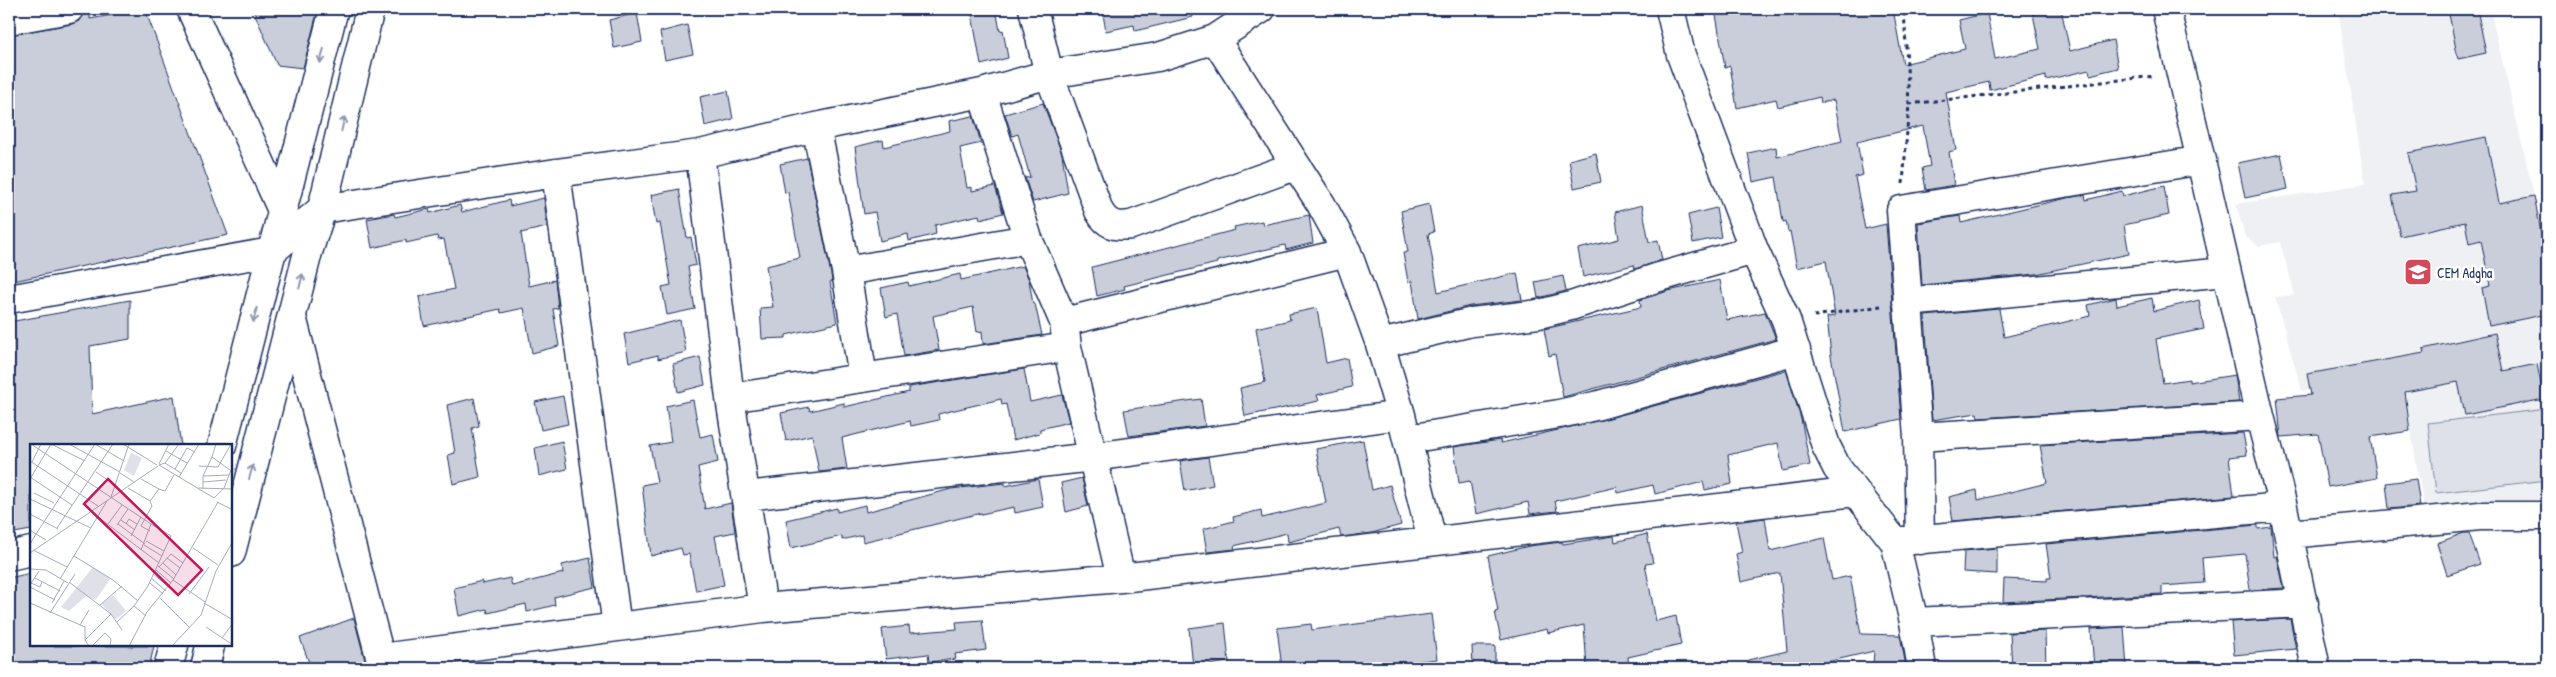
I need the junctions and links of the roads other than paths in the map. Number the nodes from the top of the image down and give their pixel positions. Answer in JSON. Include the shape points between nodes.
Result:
{"nodes":[{"id":1,"x":69,"y":9,"type":"edge"},
{"id":2,"x":190,"y":9,"type":"edge"},
{"id":3,"x":334,"y":9,"type":"edge"},
{"id":4,"x":370,"y":9,"type":"edge"},
{"id":5,"x":1033,"y":9,"type":"edge"},
{"id":6,"x":1261,"y":9,"type":"edge"},
{"id":7,"x":1670,"y":9,"type":"edge"},
{"id":8,"x":2166,"y":9,"type":"edge"},
{"id":9,"x":9,"y":20,"type":"edge"},
{"id":10,"x":1215,"y":39,"type":"junction"},
{"id":11,"x":1049,"y":74,"type":"junction"},
{"id":12,"x":982,"y":93,"type":"junction"},
{"id":13,"x":816,"y":127,"type":"junction"},
{"id":14,"x":700,"y":154,"type":"junction"},
{"id":15,"x":2202,"y":160,"type":"junction"},
{"id":16,"x":1295,"y":166,"type":"junction"},
{"id":17,"x":556,"y":173,"type":"junction"},
{"id":18,"x":281,"y":208,"type":"junction"},
{"id":19,"x":322,"y":209,"type":"junction"},
{"id":20,"x":1028,"y":239,"type":"junction"},
{"id":21,"x":1754,"y":250,"type":"junction"},
{"id":22,"x":271,"y":252,"type":"junction"},
{"id":23,"x":1347,"y":252,"type":"junction"},
{"id":24,"x":846,"y":271,"type":"junction"},
{"id":25,"x":2226,"y":272,"type":"junction"},
{"id":26,"x":9,"y":299,"type":"edge"},
{"id":27,"x":1907,"y":302,"type":"junction"},
{"id":28,"x":292,"y":317,"type":"junction"},
{"id":29,"x":1066,"y":335,"type":"junction"},
{"id":30,"x":1380,"y":344,"type":"junction"},
{"id":31,"x":1796,"y":350,"type":"junction"},
{"id":32,"x":863,"y":378,"type":"junction"},
{"id":33,"x":730,"y":398,"type":"junction"},
{"id":34,"x":2260,"y":416,"type":"junction"},
{"id":35,"x":1404,"y":427,"type":"junction"},
{"id":36,"x":1918,"y":437,"type":"junction"},
{"id":37,"x":223,"y":444,"type":"edge"},
{"id":38,"x":1093,"y":457,"type":"junction"},
{"id":39,"x":1855,"y":492,"type":"junction"},
{"id":40,"x":746,"y":496,"type":"junction"},
{"id":41,"x":2283,"y":507,"type":"junction"},
{"id":42,"x":236,"y":514,"type":"edge"},
{"id":43,"x":2547,"y":516,"type":"edge"},
{"id":44,"x":2289,"y":534,"type":"junction"},
{"id":45,"x":1432,"y":540,"type":"junction"},
{"id":46,"x":1908,"y":541,"type":"junction"},
{"id":47,"x":232,"y":546,"type":"edge"},
{"id":48,"x":30,"y":551,"type":"edge"},
{"id":49,"x":9,"y":556,"type":"edge"},
{"id":50,"x":1121,"y":578,"type":"junction"},
{"id":51,"x":2304,"y":602,"type":"junction"},
{"id":52,"x":762,"y":608,"type":"junction"},
{"id":53,"x":1914,"y":622,"type":"junction"},
{"id":54,"x":617,"y":628,"type":"junction"},
{"id":55,"x":174,"y":647,"type":"edge"},
{"id":56,"x":210,"y":647,"type":"edge"},
{"id":57,"x":382,"y":663,"type":"edge"},
{"id":58,"x":168,"y":668,"type":"edge"},
{"id":59,"x":205,"y":668,"type":"edge"},
{"id":60,"x":1922,"y":668,"type":"edge"},
{"id":61,"x":2316,"y":668,"type":"edge"}],
"edges":[{"from":1,"to":9,"type":"street"},
{"from":2,"to":18,"type":"street"},
{"from":3,"to":18,"type":"street","one_way":true,"via":[[292,177]]},
{"from":19,"to":4,"type":"street","one_way":true},
{"from":5,"to":11,"type":"street"},
{"from":6,"to":10,"type":"street"},
{"from":7,"to":21,"type":"street","via":[[1681,55]]},
{"from":8,"to":15,"type":"street"},
{"from":10,"to":11,"type":"street","via":[[1158,57]]},
{"from":10,"to":16,"type":"street"},
{"from":11,"to":12,"type":"street"},
{"from":11,"to":16,"type":"street","via":[[1099,211],[1109,224],[1118,227],[1131,225]]},
{"from":12,"to":13,"type":"street"},
{"from":12,"to":20,"type":"street"},
{"from":13,"to":14,"type":"street"},
{"from":13,"to":24,"type":"street"},
{"from":14,"to":17,"type":"street"},
{"from":14,"to":33,"type":"street"},
{"from":15,"to":25,"type":"street"},
{"from":15,"to":27,"type":"street","via":[[1900,210]]},
{"from":16,"to":23,"type":"street"},
{"from":17,"to":19,"type":"street"},
{"from":17,"to":54,"type":"street"},
{"from":18,"to":22,"type":"street"},
{"from":19,"to":22,"type":"street"},
{"from":28,"to":19,"type":"street","one_way":true},
{"from":20,"to":24,"type":"street"},
{"from":20,"to":29,"type":"street"},
{"from":21,"to":30,"type":"street","via":[[1571,306],[1539,314],[1472,322]]},
{"from":21,"to":31,"type":"street"},
{"from":22,"to":26,"type":"street"},
{"from":22,"to":37,"type":"street","one_way":true},
{"from":23,"to":29,"type":"street"},
{"from":23,"to":30,"type":"street"},
{"from":24,"to":32,"type":"street"},
{"from":25,"to":27,"type":"street"},
{"from":25,"to":34,"type":"street"},
{"from":27,"to":36,"type":"street"},
{"from":42,"to":28,"type":"street","one_way":true},
{"from":28,"to":57,"type":"street"},
{"from":29,"to":32,"type":"street"},
{"from":29,"to":38,"type":"street"},
{"from":30,"to":35,"type":"street"},
{"from":31,"to":35,"type":"street","via":[[1559,414]]},
{"from":31,"to":39,"type":"street","via":[[1826,446]]},
{"from":32,"to":33,"type":"street"},
{"from":33,"to":40,"type":"street"},
{"from":34,"to":36,"type":"street"},
{"from":34,"to":41,"type":"street"},
{"from":35,"to":38,"type":"street"},
{"from":35,"to":45,"type":"street"},
{"from":36,"to":46,"type":"street"},
{"from":38,"to":40,"type":"street"},
{"from":38,"to":50,"type":"street"},
{"from":39,"to":45,"type":"street"},
{"from":39,"to":46,"type":"street"},
{"from":40,"to":52,"type":"street"},
{"from":41,"to":44,"type":"street"},
{"from":41,"to":46,"type":"street"},
{"from":42,"to":47,"type":"street"},
{"from":43,"to":44,"type":"street","via":[[2480,516]]},
{"from":44,"to":51,"type":"street"},
{"from":45,"to":50,"type":"street"},
{"from":46,"to":53,"type":"street"},
{"from":48,"to":49,"type":"street"},
{"from":50,"to":52,"type":"street"},
{"from":51,"to":53,"type":"street"},
{"from":51,"to":61,"type":"street"},
{"from":52,"to":54,"type":"street"},
{"from":53,"to":60,"type":"street"},
{"from":54,"to":57,"type":"street"},
{"from":55,"to":58,"type":"street"},
{"from":56,"to":59,"type":"street"}]}
